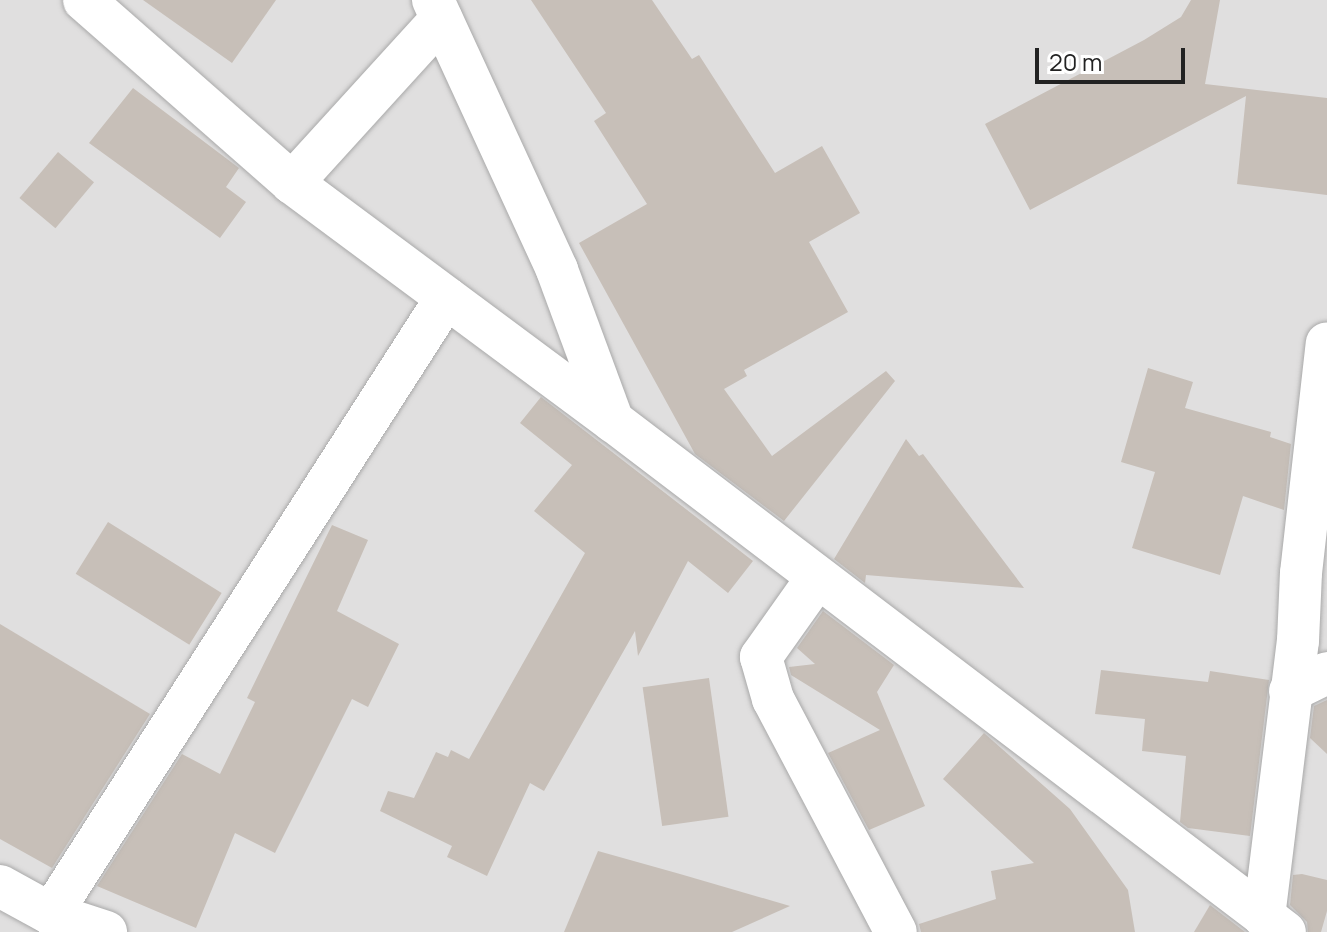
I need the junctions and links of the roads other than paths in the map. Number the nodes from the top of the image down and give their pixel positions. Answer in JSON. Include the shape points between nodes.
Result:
{"nodes":[{"id":1,"x":84,"y":0,"type":"edge"},
{"id":2,"x":437,"y":10,"type":"edge"},
{"id":3,"x":292,"y":183,"type":"junction"},
{"id":4,"x":446,"y":298,"type":"junction"},
{"id":5,"x":1327,"y":343,"type":"edge"},
{"id":6,"x":613,"y":421,"type":"junction"},
{"id":7,"x":817,"y":578,"type":"junction"},
{"id":8,"x":1327,"y":673,"type":"edge"},
{"id":9,"x":1290,"y":691,"type":"junction"},
{"id":10,"x":0,"y":886,"type":"edge"},
{"id":11,"x":51,"y":914,"type":"junction"},
{"id":12,"x":1274,"y":924,"type":"edge"},
{"id":13,"x":106,"y":932,"type":"edge"},
{"id":14,"x":896,"y":932,"type":"edge"}],
"edges":[{"from":1,"to":3,"type":"street"},
{"from":2,"to":3,"type":"street"},
{"from":2,"to":6,"type":"street","via":[[557,270]]},
{"from":3,"to":4,"type":"street"},
{"from":4,"to":6,"type":"street"},
{"from":4,"to":11,"type":"street"},
{"from":5,"to":9,"type":"street"},
{"from":6,"to":7,"type":"street"},
{"from":7,"to":12,"type":"street"},
{"from":7,"to":14,"type":"street","via":[[761,657],[773,699]]},
{"from":8,"to":9,"type":"street"},
{"from":9,"to":12,"type":"street"},
{"from":10,"to":11,"type":"street"},
{"from":11,"to":13,"type":"street"}]}
